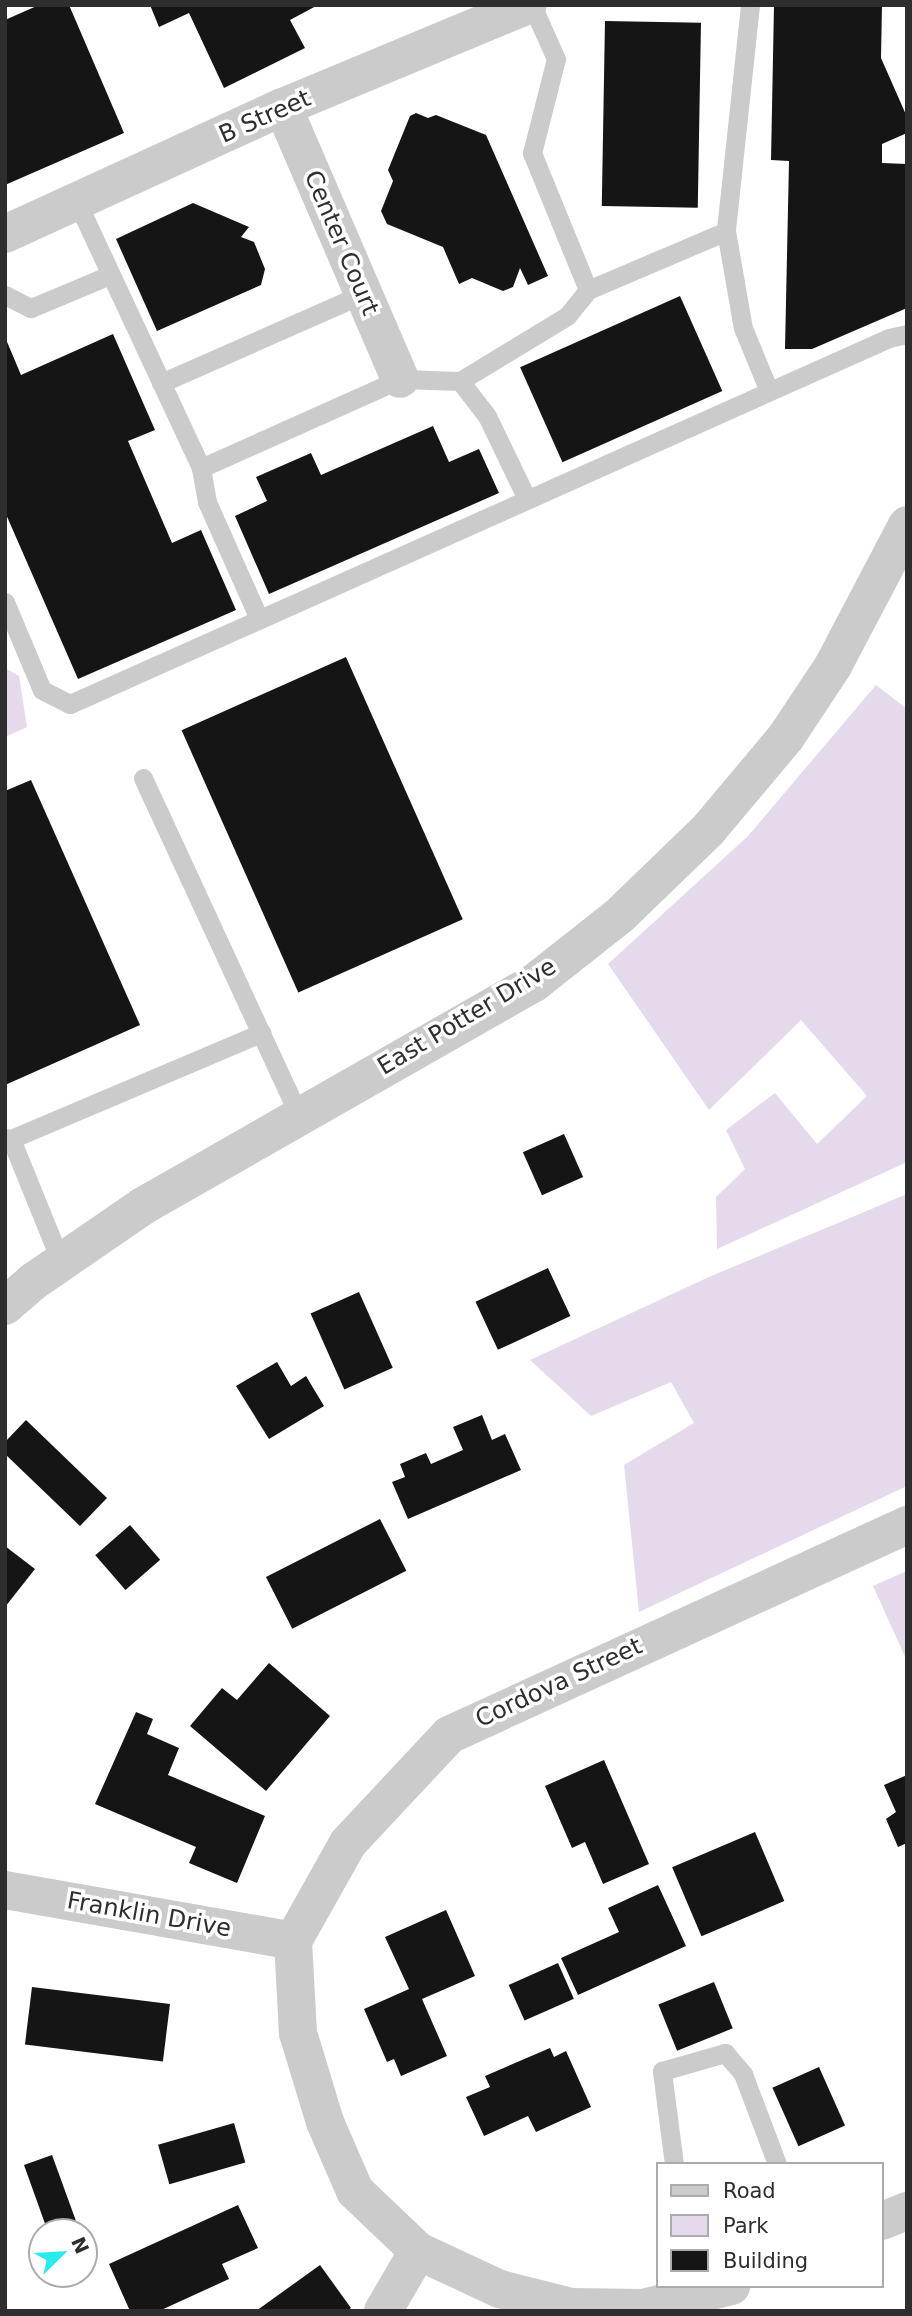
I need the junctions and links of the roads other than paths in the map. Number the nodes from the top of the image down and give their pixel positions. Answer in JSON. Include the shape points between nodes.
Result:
{"nodes":[{"id":1,"x":530,"y":5,"type":"edge"},
{"id":2,"x":750,"y":5,"type":"edge"},
{"id":3,"x":283,"y":107,"type":"junction"},
{"id":4,"x":78,"y":204,"type":"junction"},
{"id":5,"x":726,"y":231,"type":"junction"},
{"id":6,"x":5,"y":234,"type":"edge"},
{"id":7,"x":110,"y":275,"type":"junction"},
{"id":8,"x":588,"y":290,"type":"junction"},
{"id":9,"x":363,"y":294,"type":"junction"},
{"id":10,"x":5,"y":295,"type":"edge"},
{"id":11,"x":907,"y":334,"type":"edge"},
{"id":12,"x":400,"y":379,"type":"junction"},
{"id":13,"x":460,"y":380,"type":"junction"},
{"id":14,"x":161,"y":383,"type":"junction"},
{"id":15,"x":769,"y":391,"type":"junction"},
{"id":16,"x":201,"y":468,"type":"junction"},
{"id":17,"x":527,"y":499,"type":"junction"},
{"id":18,"x":903,"y":541,"type":"edge"},
{"id":19,"x":5,"y":601,"type":"edge"},
{"id":20,"x":260,"y":619,"type":"junction"},
{"id":21,"x":143,"y":778,"type":"dead end"},
{"id":22,"x":261,"y":1033,"type":"junction"},
{"id":23,"x":299,"y":1114,"type":"junction"},
{"id":24,"x":8,"y":1139,"type":"edge"},
{"id":25,"x":61,"y":1262,"type":"junction"},
{"id":26,"x":5,"y":1306,"type":"edge"},
{"id":27,"x":907,"y":1525,"type":"edge"},
{"id":28,"x":5,"y":1890,"type":"edge"},
{"id":29,"x":293,"y":1941,"type":"junction"},
{"id":30,"x":674,"y":2162,"type":"edge"},
{"id":31,"x":776,"y":2162,"type":"edge"},
{"id":32,"x":907,"y":2211,"type":"edge"},
{"id":33,"x":884,"y":2220,"type":"edge"},
{"id":34,"x":418,"y":2251,"type":"junction"},
{"id":35,"x":718,"y":2288,"type":"edge"},
{"id":36,"x":690,"y":2292,"type":"edge"},
{"id":37,"x":383,"y":2311,"type":"edge"}],
"edges":[{"from":1,"to":3,"type":"street","name":"B Street"},
{"from":1,"to":8,"type":"lane","via":[[556,59],[532,153]]},
{"from":2,"to":5,"type":"lane"},
{"from":3,"to":4,"type":"street","name":"B Street"},
{"from":3,"to":9,"type":"street","name":"Center Court"},
{"from":4,"to":6,"type":"street","name":"B Street"},
{"from":4,"to":7,"type":"lane"},
{"from":5,"to":8,"type":"lane"},
{"from":5,"to":15,"type":"lane","via":[[743,328]]},
{"from":7,"to":10,"type":"lane","via":[[31,308]]},
{"from":7,"to":14,"type":"lane"},
{"from":8,"to":13,"type":"lane","via":[[567,316]]},
{"from":9,"to":12,"type":"street","name":"Center Court"},
{"from":9,"to":14,"type":"lane"},
{"from":11,"to":15,"type":"lane"},
{"from":12,"to":13,"type":"lane"},
{"from":12,"to":16,"type":"lane"},
{"from":13,"to":17,"type":"lane","via":[[487,416]]},
{"from":14,"to":16,"type":"lane"},
{"from":15,"to":17,"type":"lane"},
{"from":16,"to":20,"type":"lane","via":[[208,502]]},
{"from":17,"to":20,"type":"lane"},
{"from":18,"to":23,"type":"street","name":"East Potter Drive","via":[[833,666],[786,737],[708,830],[620,915],[534,983]]},
{"from":19,"to":20,"type":"lane","via":[[42,690],[70,704]]},
{"from":21,"to":22,"type":"lane"},
{"from":22,"to":23,"type":"lane"},
{"from":22,"to":24,"type":"lane"},
{"from":23,"to":25,"type":"street","name":"East Potter Drive","via":[[143,1206]]},
{"from":24,"to":25,"type":"lane"},
{"from":25,"to":26,"type":"street","name":"East Potter Drive"},
{"from":27,"to":29,"type":"street","name":"Cordova Street","via":[[449,1735],[348,1843]]},
{"from":28,"to":29,"type":"street","name":"Franklin Drive"},
{"from":29,"to":34,"type":"street","via":[[298,2034],[326,2122],[355,2191]]},
{"from":30,"to":31,"type":"lane","via":[[663,2071],[725,2053],[743,2074]]},
{"from":32,"to":33,"type":"street"},
{"from":34,"to":36,"type":"street","via":[[500,2289],[571,2307],[643,2308]]},
{"from":34,"to":37,"type":"street"},
{"from":35,"to":36,"type":"street"}]}
